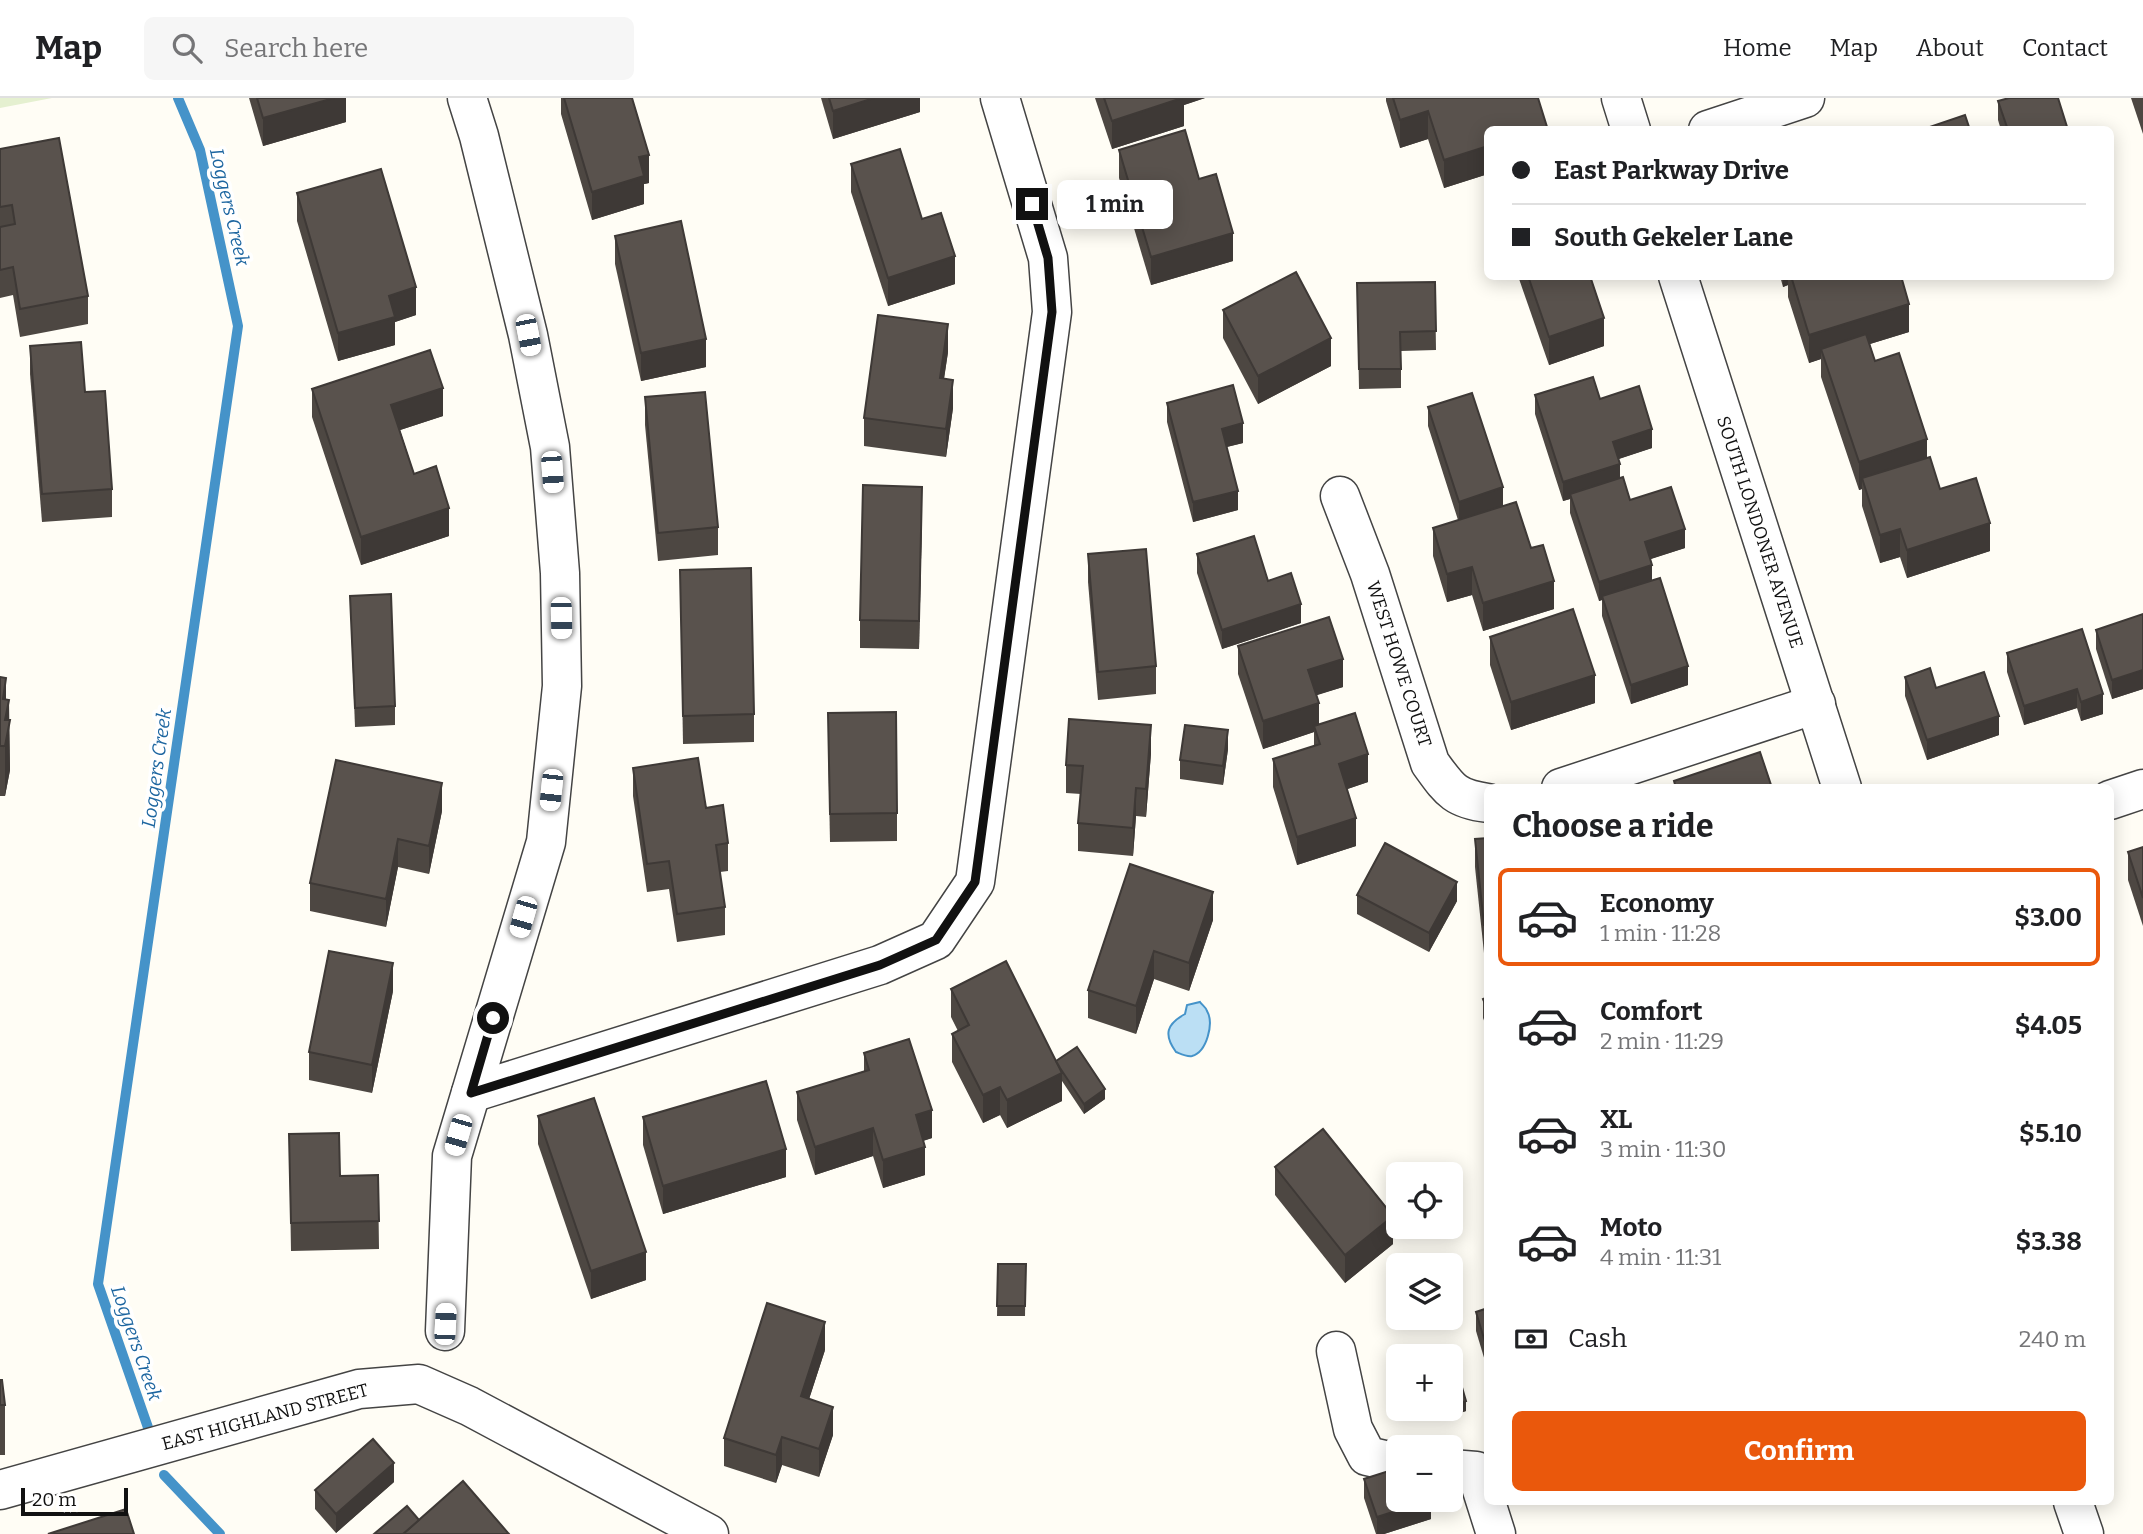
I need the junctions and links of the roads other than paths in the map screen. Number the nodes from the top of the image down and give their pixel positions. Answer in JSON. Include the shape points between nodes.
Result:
{"nodes":[{"id":1,"x":467,"y":98,"type":"edge"},
{"id":2,"x":1000,"y":98,"type":"edge"},
{"id":3,"x":1621,"y":98,"type":"edge"},
{"id":4,"x":1805,"y":98,"type":"edge"},
{"id":5,"x":1630,"y":126,"type":"edge"},
{"id":6,"x":1720,"y":126,"type":"edge"},
{"id":7,"x":1679,"y":280,"type":"edge"},
{"id":8,"x":1340,"y":496,"type":"dead end"},
{"id":9,"x":1816,"y":704,"type":"junction"},
{"id":10,"x":1572,"y":784,"type":"edge"},
{"id":11,"x":1841,"y":784,"type":"edge"},
{"id":12,"x":2143,"y":789,"type":"edge"},
{"id":13,"x":2114,"y":799,"type":"edge"},
{"id":14,"x":1484,"y":802,"type":"edge"},
{"id":15,"x":471,"y":1093,"type":"junction"},
{"id":16,"x":445,"y":1331,"type":"dead end"},
{"id":17,"x":1336,"y":1351,"type":"dead end"},
{"id":18,"x":1386,"y":1460,"type":"edge"},
{"id":19,"x":1463,"y":1470,"type":"edge"},
{"id":20,"x":0,"y":1490,"type":"edge"},
{"id":21,"x":2074,"y":1505,"type":"edge"},
{"id":22,"x":709,"y":1534,"type":"edge"},
{"id":23,"x":1496,"y":1534,"type":"edge"},
{"id":24,"x":2084,"y":1534,"type":"edge"}],
"edges":[{"from":1,"to":15,"type":"street","via":[[528,335],[550,447],[560,573],[562,686],[546,842]]},
{"from":2,"to":15,"type":"street","via":[[1048,258],[1052,312],[975,882],[936,940],[880,965]]},
{"from":3,"to":5,"type":"street"},
{"from":4,"to":6,"type":"street"},
{"from":7,"to":9,"type":"street","name":"SOUTH LONDONER AVENUE"},
{"from":8,"to":14,"type":"street","name":"WEST HOWE COURT","via":[[1370,574],[1430,763],[1462,799]]},
{"from":9,"to":10,"type":"street"},
{"from":9,"to":11,"type":"street","name":"SOUTH LONDONER AVENUE"},
{"from":12,"to":13,"type":"street"},
{"from":15,"to":16,"type":"street","via":[[452,1157]]},
{"from":17,"to":18,"type":"street","via":[[1353,1429],[1367,1456]]},
{"from":19,"to":23,"type":"street"},
{"from":20,"to":22,"type":"street","name":"EAST HIGHLAND STREET","via":[[359,1389],[419,1384]]},
{"from":21,"to":24,"type":"street"}]}
